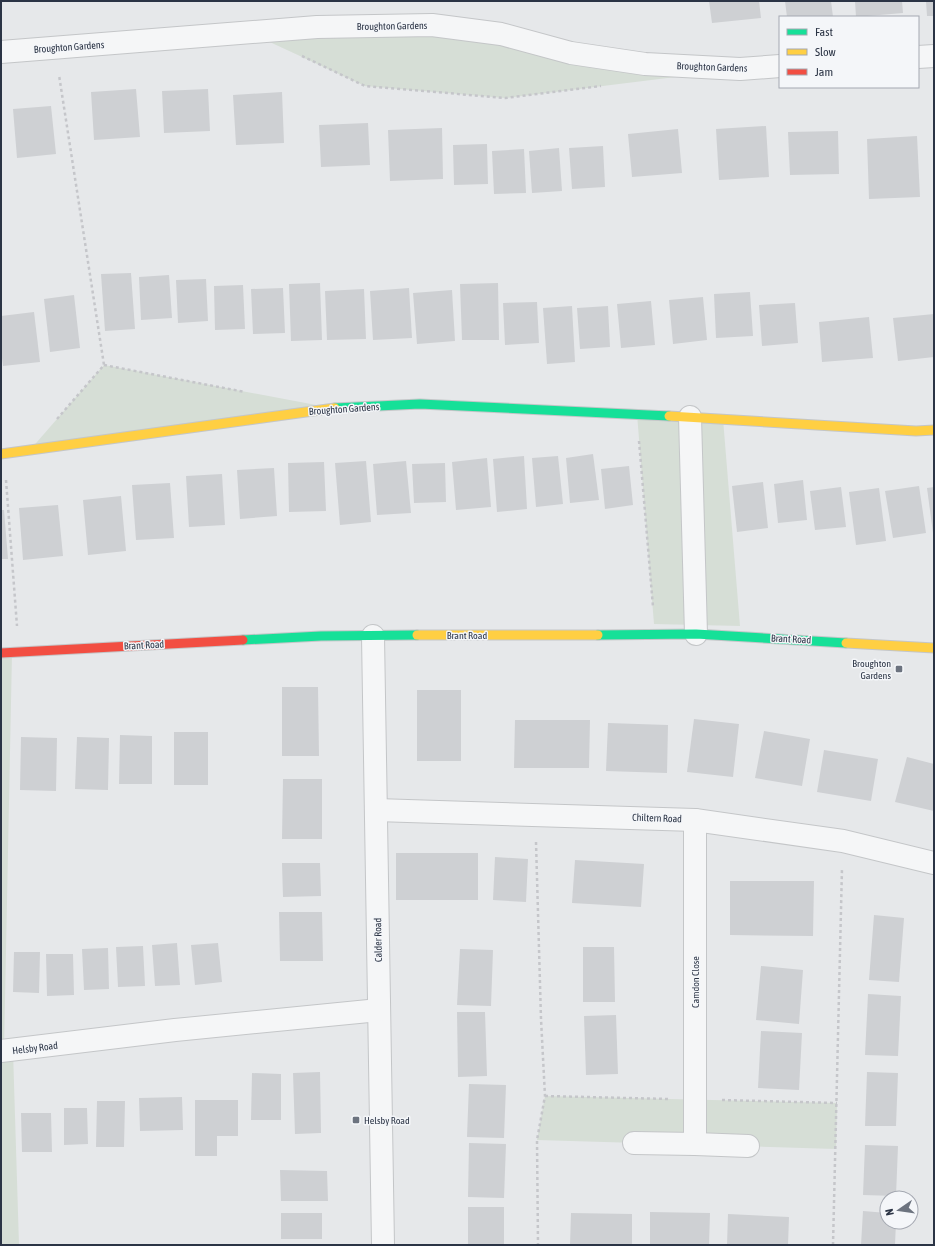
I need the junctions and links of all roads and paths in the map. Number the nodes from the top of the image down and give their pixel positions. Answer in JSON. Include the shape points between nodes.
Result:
{"nodes":[{"id":1,"x":56,"y":48,"type":"junction"},
{"id":2,"x":1,"y":52,"type":"edge"},
{"id":3,"x":300,"y":56,"type":"dead end"},
{"id":4,"x":934,"y":56,"type":"edge"},
{"id":5,"x":919,"y":57,"type":"edge"},
{"id":6,"x":779,"y":66,"type":"edge"},
{"id":7,"x":607,"y":85,"type":"dead end"},
{"id":8,"x":104,"y":365,"type":"junction"},
{"id":9,"x":245,"y":392,"type":"dead end"},
{"id":10,"x":637,"y":414,"type":"junction"},
{"id":11,"x":690,"y":417,"type":"junction"},
{"id":12,"x":934,"y":430,"type":"edge"},
{"id":13,"x":30,"y":450,"type":"junction"},
{"id":14,"x":2,"y":454,"type":"edge"},
{"id":15,"x":653,"y":608,"type":"dead end"},
{"id":16,"x":453,"y":626,"type":"dead end"},
{"id":17,"x":695,"y":626,"type":"junction"},
{"id":18,"x":373,"y":636,"type":"junction"},
{"id":19,"x":416,"y":636,"type":"junction"},
{"id":20,"x":891,"y":636,"type":"dead end"},
{"id":21,"x":930,"y":647,"type":"edge"},
{"id":22,"x":1,"y":653,"type":"edge"},
{"id":23,"x":19,"y":653,"type":"junction"},
{"id":24,"x":376,"y":810,"type":"junction"},
{"id":25,"x":536,"y":815,"type":"junction"},
{"id":26,"x":695,"y":820,"type":"junction"},
{"id":27,"x":843,"y":841,"type":"junction"},
{"id":28,"x":934,"y":863,"type":"edge"},
{"id":29,"x":379,"y":1010,"type":"junction"},
{"id":30,"x":1,"y":1051,"type":"edge"},
{"id":31,"x":634,"y":1143,"type":"dead end"},
{"id":32,"x":695,"y":1144,"type":"junction"},
{"id":33,"x":748,"y":1146,"type":"dead end"},
{"id":34,"x":383,"y":1245,"type":"edge"},
{"id":35,"x":538,"y":1245,"type":"edge"},
{"id":36,"x":834,"y":1245,"type":"edge"}],
"edges":[{"from":1,"to":2,"type":"street","name":"Broughton Gardens"},
{"from":1,"to":6,"type":"street","name":"Broughton Gardens","via":[[316,27],[432,25],[501,34],[571,53],[645,64],[740,69]]},
{"from":1,"to":8,"type":"path"},
{"from":3,"to":7,"type":"path","via":[[365,86],[505,98]]},
{"from":4,"to":5,"type":"street"},
{"from":8,"to":9,"type":"path"},
{"from":8,"to":13,"type":"path"},
{"from":10,"to":11,"type":"street","name":"Broughton Gardens"},
{"from":10,"to":13,"type":"street","name":"Broughton Gardens","via":[[420,404],[332,408]]},
{"from":10,"to":15,"type":"path"},
{"from":11,"to":12,"type":"street","name":"Broughton Gardens"},
{"from":11,"to":17,"type":"street"},
{"from":13,"to":14,"type":"street","name":"Broughton Gardens"},
{"from":14,"to":23,"type":"path"},
{"from":16,"to":19,"type":"street"},
{"from":17,"to":19,"type":"street","name":"Brant Road"},
{"from":17,"to":21,"type":"street","name":"Brant Road"},
{"from":18,"to":19,"type":"street","name":"Brant Road"},
{"from":18,"to":23,"type":"street","name":"Brant Road","via":[[305,636]]},
{"from":18,"to":24,"type":"street","name":"Calder Road"},
{"from":20,"to":21,"type":"street"},
{"from":22,"to":23,"type":"street","name":"Brant Road"},
{"from":24,"to":25,"type":"street","name":"Chiltern Road"},
{"from":24,"to":29,"type":"street","name":"Calder Road"},
{"from":25,"to":26,"type":"street","name":"Chiltern Road"},
{"from":25,"to":35,"type":"path","via":[[545,1096],[537,1140]]},
{"from":26,"to":27,"type":"street","name":"Chiltern Road"},
{"from":26,"to":32,"type":"street","name":"Camdon Close"},
{"from":27,"to":28,"type":"street","name":"Chiltern Road"},
{"from":27,"to":36,"type":"path"},
{"from":29,"to":30,"type":"street","name":"Helsby Road","via":[[175,1030]]},
{"from":29,"to":34,"type":"street","name":"Calder Road"},
{"from":31,"to":32,"type":"street"},
{"from":32,"to":33,"type":"street"}]}
